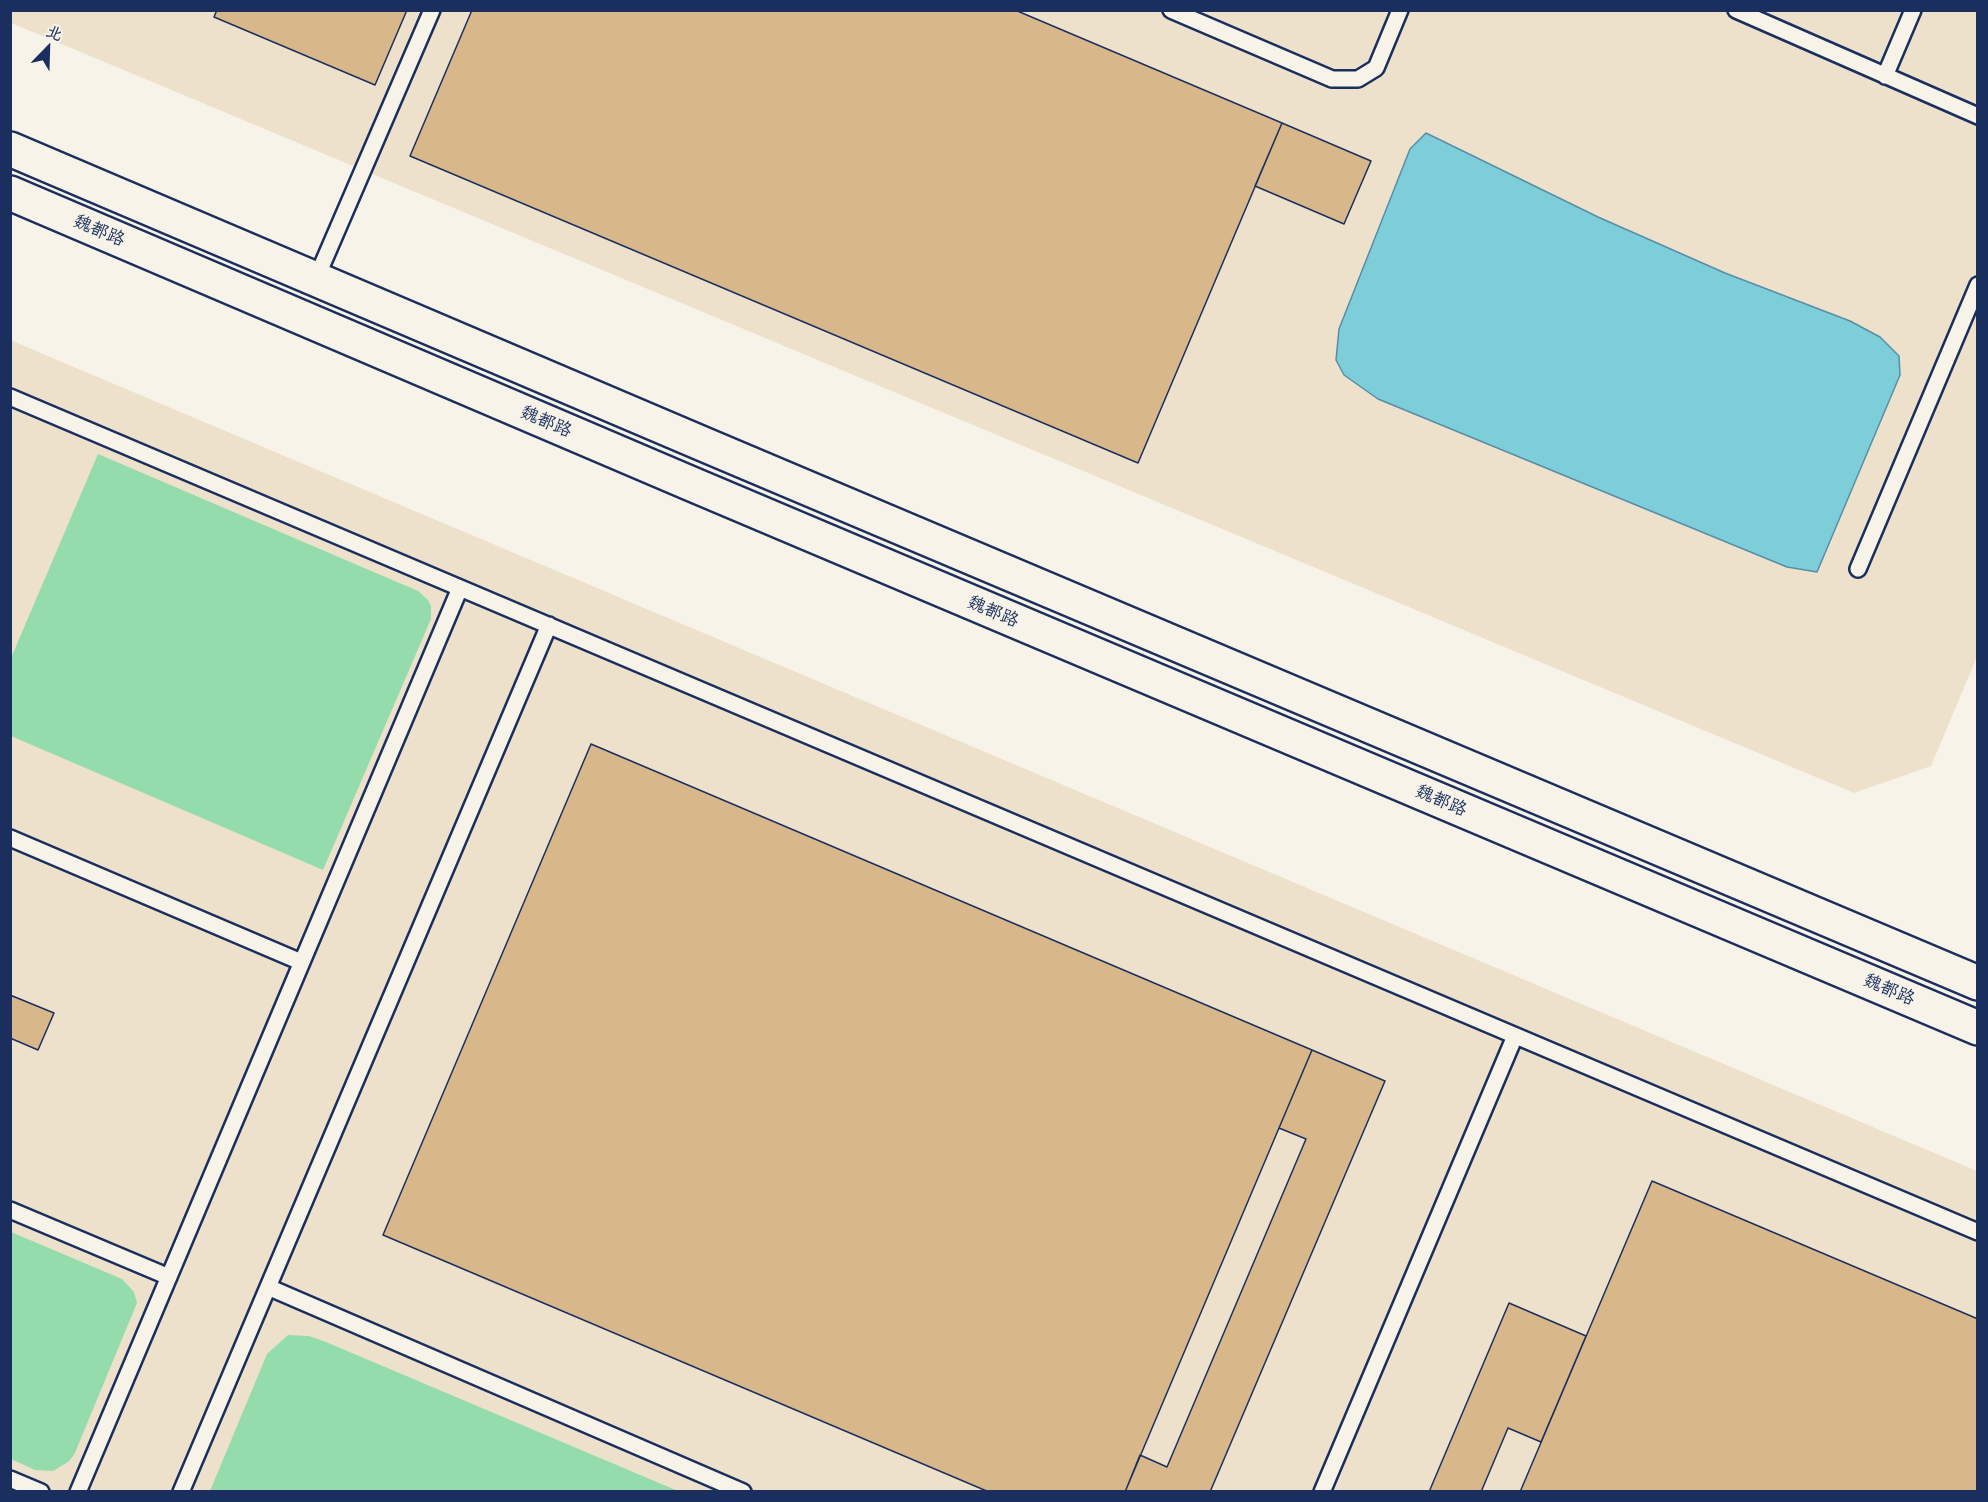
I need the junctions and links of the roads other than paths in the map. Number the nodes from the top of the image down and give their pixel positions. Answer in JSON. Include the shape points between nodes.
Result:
{"nodes":[{"id":1,"x":432,"y":10,"type":"edge"},
{"id":2,"x":1171,"y":10,"type":"edge"},
{"id":3,"x":1400,"y":10,"type":"edge"},
{"id":4,"x":1736,"y":10,"type":"edge"},
{"id":5,"x":1912,"y":10,"type":"edge"},
{"id":6,"x":1885,"y":76,"type":"junction"},
{"id":7,"x":1977,"y":116,"type":"edge"},
{"id":8,"x":10,"y":148,"type":"edge"},
{"id":9,"x":10,"y":193,"type":"edge"},
{"id":10,"x":316,"y":279,"type":"junction"},
{"id":11,"x":1977,"y":285,"type":"edge"},
{"id":12,"x":10,"y":397,"type":"edge"},
{"id":13,"x":1858,"y":569,"type":"dead end"},
{"id":14,"x":460,"y":588,"type":"junction"},
{"id":15,"x":549,"y":625,"type":"junction"},
{"id":16,"x":10,"y":838,"type":"edge"},
{"id":17,"x":302,"y":962,"type":"junction"},
{"id":18,"x":1977,"y":983,"type":"edge"},
{"id":19,"x":1977,"y":1028,"type":"edge"},
{"id":20,"x":1515,"y":1036,"type":"junction"},
{"id":21,"x":10,"y":1210,"type":"edge"},
{"id":22,"x":1977,"y":1232,"type":"edge"},
{"id":23,"x":169,"y":1277,"type":"junction"},
{"id":24,"x":268,"y":1287,"type":"junction"},
{"id":25,"x":10,"y":1479,"type":"edge"},
{"id":26,"x":41,"y":1491,"type":"edge"},
{"id":27,"x":78,"y":1491,"type":"edge"},
{"id":28,"x":181,"y":1491,"type":"edge"},
{"id":29,"x":743,"y":1491,"type":"edge"},
{"id":30,"x":1322,"y":1491,"type":"edge"}],
"edges":[{"from":1,"to":10,"type":"lane"},
{"from":2,"to":3,"type":"lane","via":[[1332,79],[1358,79],[1376,68]]},
{"from":4,"to":6,"type":"lane"},
{"from":5,"to":6,"type":"lane"},
{"from":6,"to":7,"type":"lane"},
{"from":8,"to":10,"type":"main road"},
{"from":9,"to":19,"type":"main road","name":"魏都路"},
{"from":10,"to":18,"type":"main road"},
{"from":11,"to":13,"type":"lane"},
{"from":12,"to":14,"type":"lane"},
{"from":14,"to":15,"type":"lane"},
{"from":14,"to":17,"type":"lane"},
{"from":15,"to":20,"type":"lane"},
{"from":15,"to":24,"type":"lane"},
{"from":16,"to":17,"type":"lane"},
{"from":17,"to":23,"type":"lane"},
{"from":20,"to":22,"type":"lane"},
{"from":20,"to":30,"type":"lane"},
{"from":21,"to":23,"type":"lane"},
{"from":23,"to":27,"type":"lane"},
{"from":24,"to":28,"type":"lane"},
{"from":24,"to":29,"type":"lane"},
{"from":25,"to":26,"type":"lane"}]}
